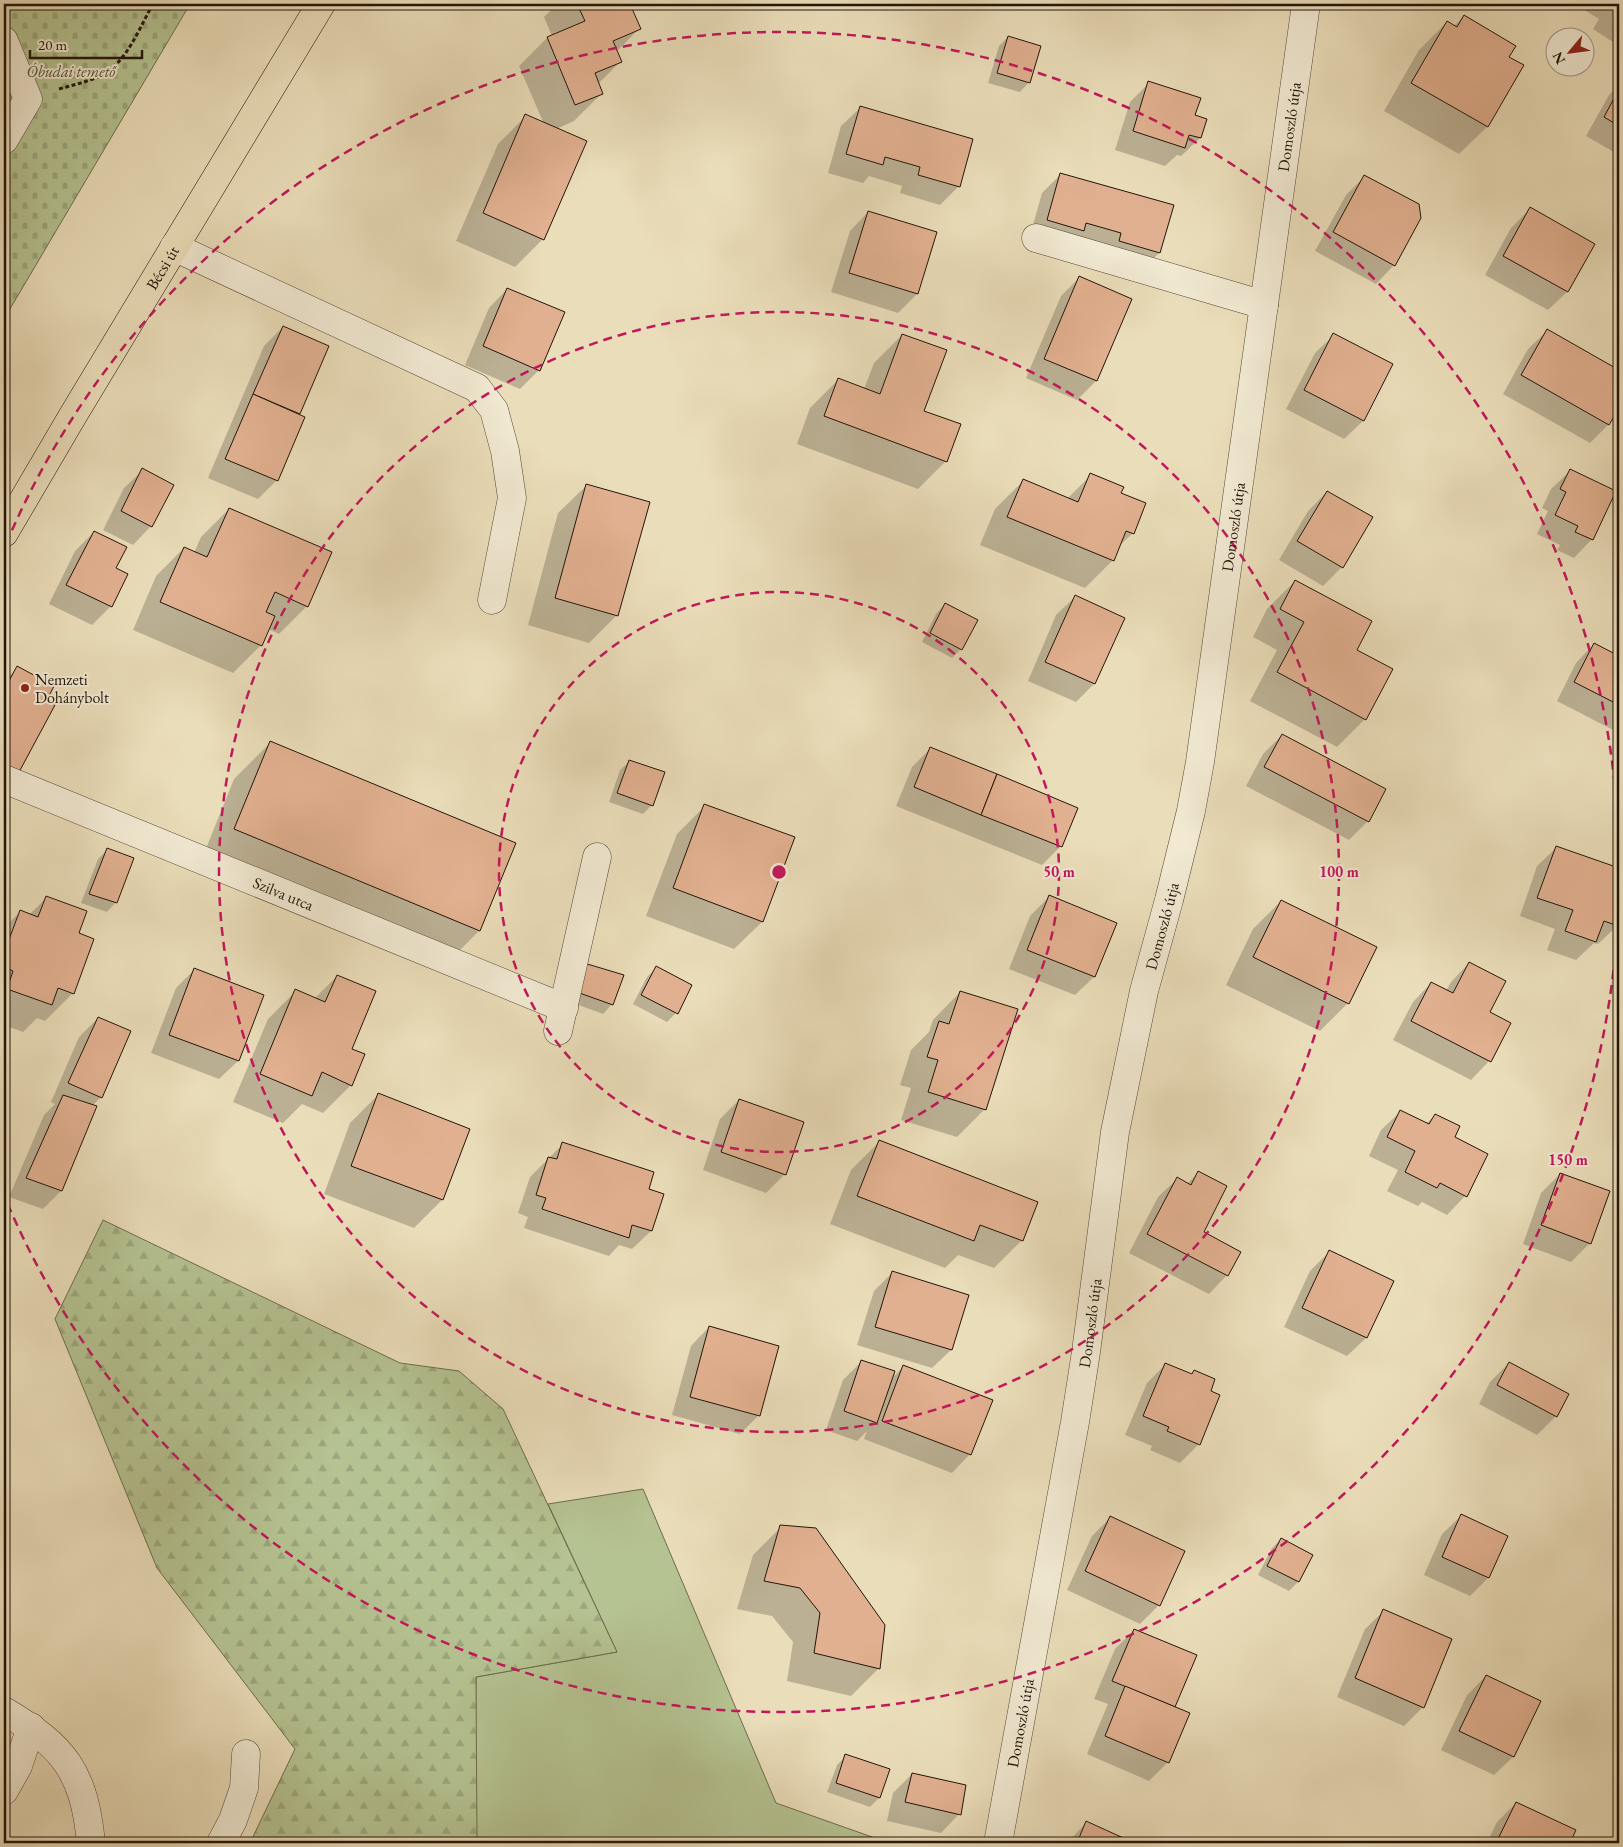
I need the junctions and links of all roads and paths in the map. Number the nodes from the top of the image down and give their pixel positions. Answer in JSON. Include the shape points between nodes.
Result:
{"nodes":[{"id":1,"x":153,"y":4,"type":"edge"},
{"id":2,"x":321,"y":4,"type":"edge"},
{"id":3,"x":1306,"y":4,"type":"edge"},
{"id":4,"x":4,"y":41,"type":"edge"},
{"id":5,"x":28,"y":99,"type":"junction"},
{"id":6,"x":4,"y":140,"type":"edge"},
{"id":7,"x":1036,"y":238,"type":"dead end"},
{"id":8,"x":174,"y":248,"type":"junction"},
{"id":9,"x":1264,"y":305,"type":"junction"},
{"id":10,"x":4,"y":533,"type":"edge"},
{"id":11,"x":492,"y":600,"type":"dead end"},
{"id":12,"x":4,"y":780,"type":"edge"},
{"id":13,"x":597,"y":857,"type":"dead end"},
{"id":14,"x":4,"y":1712,"type":"edge"},
{"id":15,"x":31,"y":1727,"type":"junction"},
{"id":16,"x":246,"y":1754,"type":"dead end"},
{"id":17,"x":4,"y":1791,"type":"edge"},
{"id":18,"x":91,"y":1843,"type":"edge"},
{"id":19,"x":221,"y":1843,"type":"edge"},
{"id":20,"x":998,"y":1843,"type":"edge"}],
"edges":[{"from":1,"to":5,"type":"path","via":[[128,48],[112,68],[90,81]]},
{"from":2,"to":8,"type":"main road","name":"Bécsi út"},
{"from":3,"to":9,"type":"street","name":"Domoszló útja"},
{"from":4,"to":5,"type":"street"},
{"from":5,"to":6,"type":"street"},
{"from":7,"to":9,"type":"street"},
{"from":8,"to":10,"type":"main road","name":"Bécsi út"},
{"from":8,"to":11,"type":"street","via":[[477,388],[494,410],[512,498]]},
{"from":9,"to":20,"type":"street","name":"Domoszló útja","via":[[1200,762],[1191,811],[1144,991],[1115,1132],[1075,1422]]},
{"from":12,"to":13,"type":"street","name":"Szilva utca","via":[[561,1020]]},
{"from":14,"to":15,"type":"street"},
{"from":15,"to":17,"type":"street","via":[[18,1766]]},
{"from":15,"to":18,"type":"street","via":[[70,1766],[83,1792]]},
{"from":16,"to":19,"type":"street","via":[[244,1788]]}]}
